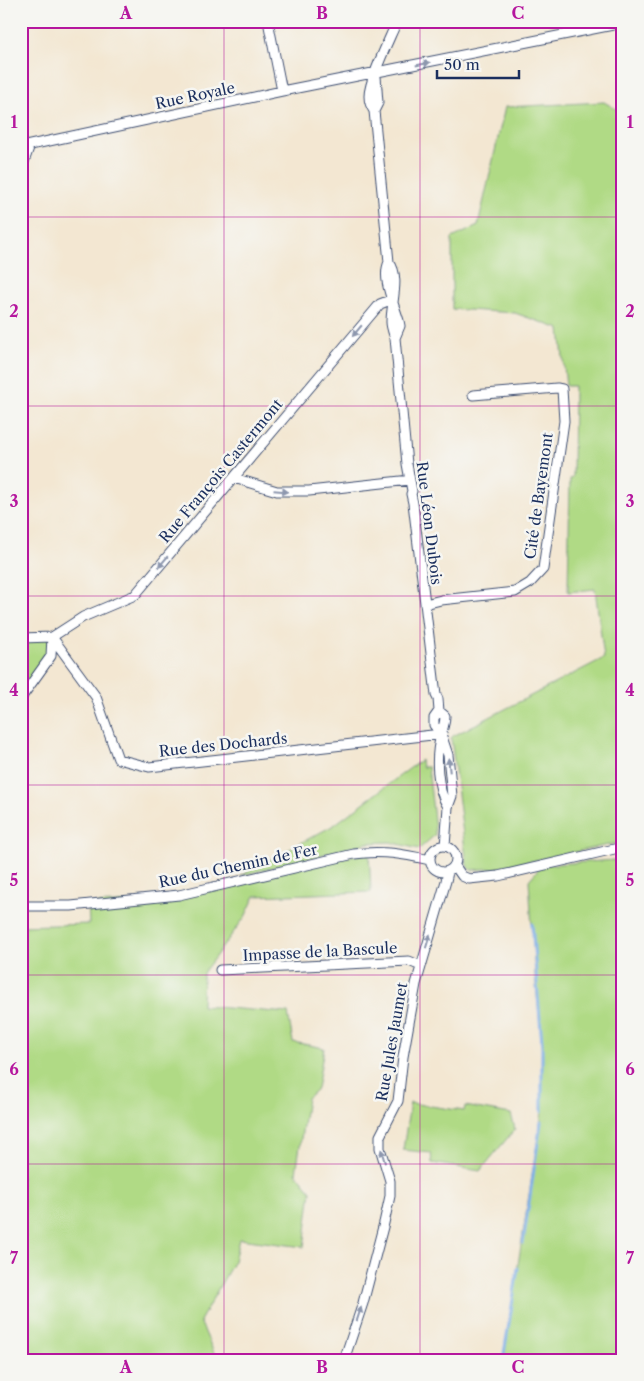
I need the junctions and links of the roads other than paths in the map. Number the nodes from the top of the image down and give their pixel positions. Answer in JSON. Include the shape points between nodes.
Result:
{"nodes":[{"id":1,"x":268,"y":21,"type":"edge"},
{"id":2,"x":397,"y":21,"type":"edge"},
{"id":3,"x":623,"y":23,"type":"edge"},
{"id":4,"x":375,"y":74,"type":"junction"},
{"id":5,"x":282,"y":91,"type":"junction"},
{"id":6,"x":26,"y":146,"type":"edge"},
{"id":7,"x":21,"y":170,"type":"edge"},
{"id":8,"x":393,"y":299,"type":"junction"},
{"id":9,"x":472,"y":395,"type":"dead end"},
{"id":10,"x":234,"y":478,"type":"junction"},
{"id":11,"x":410,"y":480,"type":"junction"},
{"id":12,"x":425,"y":604,"type":"junction"},
{"id":13,"x":52,"y":637,"type":"junction"},
{"id":14,"x":21,"y":638,"type":"edge"},
{"id":15,"x":21,"y":698,"type":"edge"},
{"id":16,"x":441,"y":734,"type":"junction"},
{"id":17,"x":445,"y":846,"type":"junction"},
{"id":18,"x":623,"y":846,"type":"edge"},
{"id":19,"x":430,"y":860,"type":"junction"},
{"id":20,"x":451,"y":869,"type":"junction"},
{"id":21,"x":21,"y":906,"type":"edge"},
{"id":22,"x":421,"y":966,"type":"junction"},
{"id":23,"x":220,"y":970,"type":"dead end"},
{"id":24,"x":344,"y":1360,"type":"edge"}],
"edges":[{"from":1,"to":5,"type":"street"},
{"from":2,"to":4,"type":"street"},
{"from":4,"to":3,"type":"street","name":"Rue Royale","one_way":true},
{"from":4,"to":5,"type":"street","name":"Rue Royale"},
{"from":4,"to":8,"type":"street","name":"Rue Léon Dubois","via":[[378,103],[374,111],[389,262],[386,269]]},
{"from":5,"to":6,"type":"street","name":"Rue Royale"},
{"from":6,"to":7,"type":"street"},
{"from":8,"to":10,"type":"street","name":"Rue François Castermont","one_way":true,"via":[[380,304]]},
{"from":8,"to":11,"type":"street","name":"Rue Léon Dubois","via":[[400,326],[395,338]]},
{"from":9,"to":12,"type":"street","name":"Cité de Bayemont","via":[[562,389],[564,421],[544,569],[515,592]]},
{"from":10,"to":11,"type":"street","one_way":true,"via":[[278,491],[309,491]]},
{"from":10,"to":13,"type":"street","name":"Rue François Castermont","one_way":true,"via":[[135,595],[83,617]]},
{"from":11,"to":12,"type":"street","name":"Rue Léon Dubois"},
{"from":12,"to":16,"type":"street","name":"Rue Léon Dubois","via":[[436,695],[439,711],[445,716]]},
{"from":13,"to":14,"type":"street"},
{"from":13,"to":15,"type":"street","via":[[51,656]]},
{"from":13,"to":16,"type":"street","name":"Rue des Dochards","via":[[96,698],[118,759],[149,766]]},
{"from":16,"to":17,"type":"street","name":"Rue Léon Dubois","via":[[448,755],[452,796]]},
{"from":17,"to":19,"type":"street","via":[[433,850]]},
{"from":17,"to":20,"type":"street","via":[[456,853]]},
{"from":18,"to":20,"type":"street","via":[[498,876],[469,879]]},
{"from":19,"to":20,"type":"street","via":[[435,870]]},
{"from":19,"to":21,"type":"street","name":"Rue du Chemin de Fer","via":[[389,852],[370,852],[179,896],[71,906]]},
{"from":22,"to":20,"type":"street","name":"Rue Jules Jaumet","one_way":true},
{"from":22,"to":23,"type":"street","name":"Impasse de la Bascule","via":[[409,961]]},
{"from":24,"to":22,"type":"street","name":"Rue Jules Jaumet","one_way":true,"via":[[363,1303],[388,1206],[390,1181],[379,1140],[398,1101],[409,1019]]}]}
